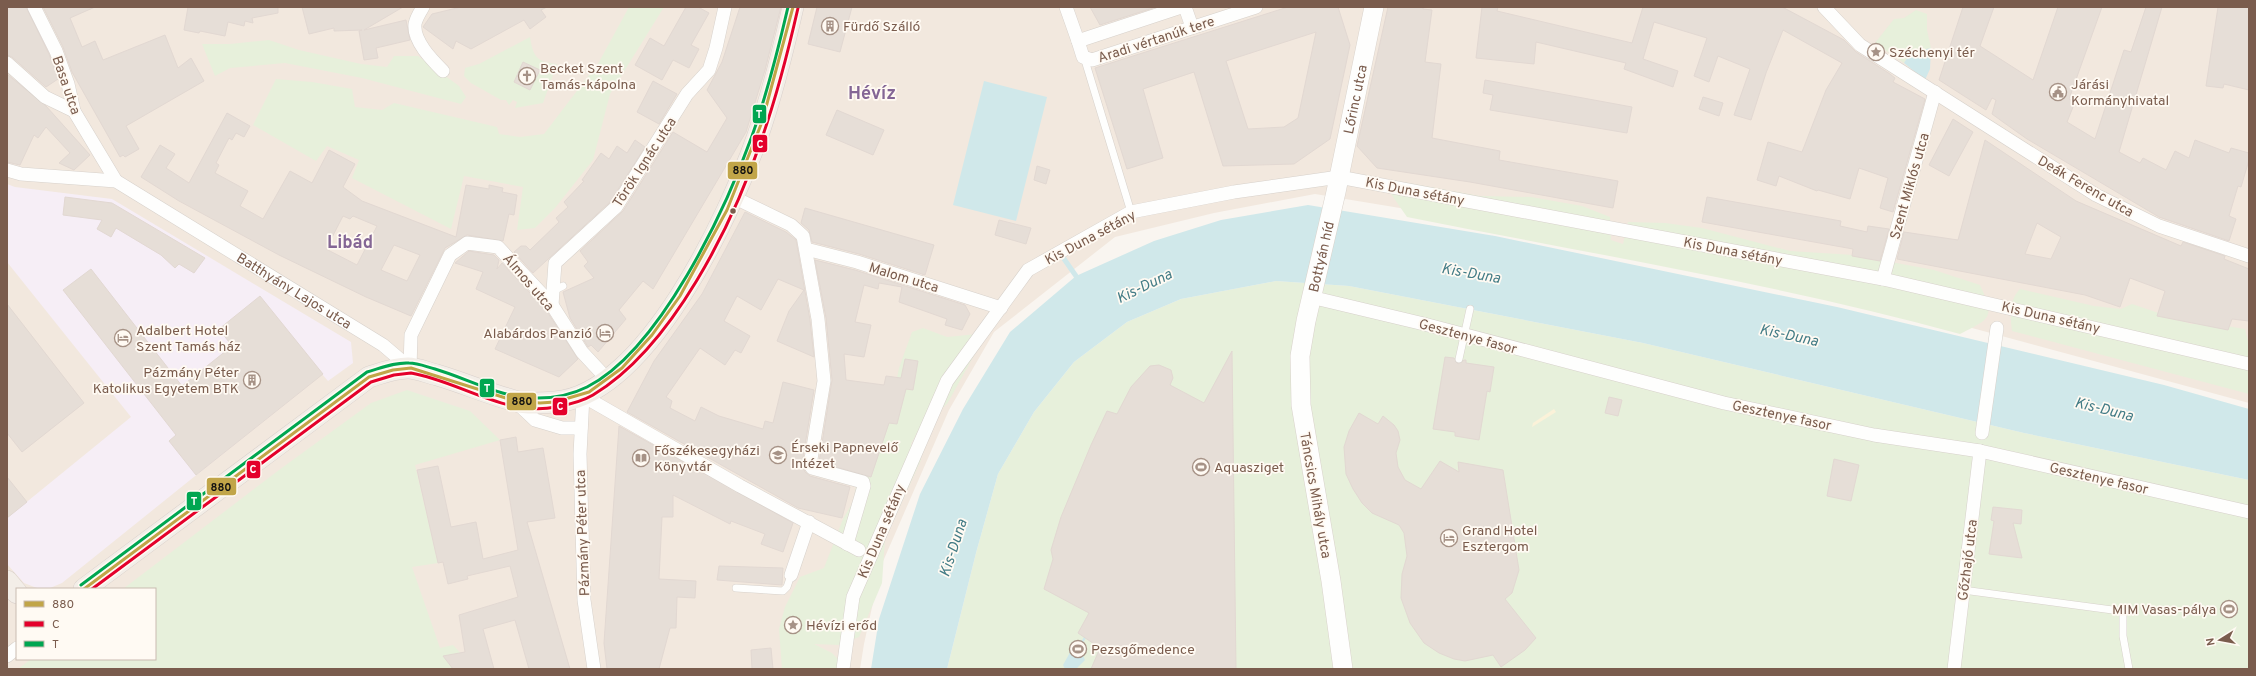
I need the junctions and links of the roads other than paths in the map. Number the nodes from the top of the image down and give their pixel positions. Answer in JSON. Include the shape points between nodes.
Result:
{"nodes":[{"id":1,"x":34,"y":7,"type":"edge"},
{"id":2,"x":423,"y":7,"type":"edge"},
{"id":3,"x":725,"y":7,"type":"edge"},
{"id":4,"x":793,"y":7,"type":"edge"},
{"id":5,"x":1066,"y":7,"type":"edge"},
{"id":6,"x":1180,"y":7,"type":"edge"},
{"id":7,"x":1185,"y":7,"type":"edge"},
{"id":8,"x":1256,"y":7,"type":"edge"},
{"id":9,"x":1374,"y":7,"type":"edge"},
{"id":10,"x":1824,"y":7,"type":"edge"},
{"id":11,"x":1192,"y":27,"type":"junction"},
{"id":12,"x":1078,"y":41,"type":"junction"},
{"id":13,"x":1083,"y":57,"type":"junction"},
{"id":14,"x":7,"y":63,"type":"edge"},
{"id":15,"x":443,"y":71,"type":"dead end"},
{"id":16,"x":1935,"y":92,"type":"junction"},
{"id":17,"x":74,"y":111,"type":"junction"},
{"id":18,"x":7,"y":170,"type":"edge"},
{"id":19,"x":116,"y":181,"type":"junction"},
{"id":20,"x":1338,"y":185,"type":"junction"},
{"id":21,"x":733,"y":197,"type":"junction"},
{"id":22,"x":1131,"y":212,"type":"junction"},
{"id":23,"x":806,"y":249,"type":"junction"},
{"id":24,"x":2249,"y":256,"type":"edge"},
{"id":25,"x":1883,"y":279,"type":"junction"},
{"id":26,"x":1319,"y":299,"type":"dead end"},
{"id":27,"x":552,"y":306,"type":"junction"},
{"id":28,"x":1000,"y":308,"type":"junction"},
{"id":29,"x":1470,"y":309,"type":"dead end"},
{"id":30,"x":1306,"y":321,"type":"joint"},
{"id":31,"x":1997,"y":328,"type":"dead end"},
{"id":32,"x":1464,"y":334,"type":"junction"},
{"id":33,"x":1459,"y":359,"type":"dead end"},
{"id":34,"x":2249,"y":364,"type":"edge"},
{"id":35,"x":410,"y":368,"type":"junction"},
{"id":36,"x":608,"y":380,"type":"junction"},
{"id":37,"x":583,"y":396,"type":"junction"},
{"id":38,"x":516,"y":402,"type":"junction"},
{"id":39,"x":581,"y":428,"type":"junction"},
{"id":40,"x":1982,"y":433,"type":"dead end"},
{"id":41,"x":1980,"y":451,"type":"junction"},
{"id":42,"x":2249,"y":512,"type":"edge"},
{"id":43,"x":806,"y":520,"type":"junction"},
{"id":44,"x":847,"y":544,"type":"junction"},
{"id":45,"x":860,"y":550,"type":"dead end"},
{"id":46,"x":791,"y":575,"type":"joint"},
{"id":47,"x":7,"y":581,"type":"edge"},
{"id":48,"x":85,"y":588,"type":"edge"},
{"id":49,"x":736,"y":588,"type":"dead end"},
{"id":50,"x":1963,"y":590,"type":"junction"},
{"id":51,"x":16,"y":593,"type":"edge"},
{"id":52,"x":16,"y":649,"type":"edge"},
{"id":53,"x":7,"y":656,"type":"edge"},
{"id":54,"x":594,"y":669,"type":"edge"},
{"id":55,"x":843,"y":669,"type":"edge"},
{"id":56,"x":1343,"y":669,"type":"edge"},
{"id":57,"x":1954,"y":669,"type":"edge"},
{"id":58,"x":2129,"y":669,"type":"edge"}],
"edges":[{"from":1,"to":17,"type":"street","name":"Basa utca","via":[[56,51],[68,84]]},
{"from":2,"to":15,"type":"street","via":[[415,24],[416,33],[424,49]]},
{"from":3,"to":27,"type":"street","name":"Török Ignác utca","via":[[709,70],[687,94],[616,207],[555,263],[558,288]]},
{"from":4,"to":21,"type":"main road","via":[[770,100]]},
{"from":5,"to":12,"type":"street"},
{"from":6,"to":12,"type":"street","name":"Aradi vértanúk tere"},
{"from":7,"to":11,"type":"street"},
{"from":8,"to":11,"type":"street","name":"Aradi vértanúk tere"},
{"from":9,"to":20,"type":"street","name":"Lőrinc utca"},
{"from":10,"to":16,"type":"street","name":"Deák Ferenc utca","via":[[1860,45]]},
{"from":11,"to":13,"type":"street","name":"Aradi vértanúk tere","via":[[1092,60]]},
{"from":12,"to":13,"type":"street","name":"Aradi vértanúk tere"},
{"from":13,"to":22,"type":"lane"},
{"from":14,"to":17,"type":"street","via":[[45,97]]},
{"from":16,"to":24,"type":"street","name":"Deák Ferenc utca","via":[[2096,195],[2159,226]]},
{"from":16,"to":25,"type":"street","name":"Szent Miklós utca"},
{"from":17,"to":19,"type":"street","name":"Basa utca"},
{"from":18,"to":19,"type":"street","name":"Batthyány Lajos utca","via":[[21,174]]},
{"from":19,"to":35,"type":"street","name":"Batthyány Lajos utca","via":[[382,345]]},
{"from":20,"to":22,"type":"street","name":"Kis Duna sétány","via":[[1234,192]]},
{"from":20,"to":25,"type":"street","name":"Kis Duna sétány","via":[[1625,231]]},
{"from":20,"to":30,"type":"street","name":"Bottyán híd"},
{"from":21,"to":23,"type":"street","via":[[791,224],[803,236]]},
{"from":21,"to":36,"type":"main road","via":[[695,272],[668,313],[645,345]]},
{"from":22,"to":28,"type":"street","name":"Kis Duna sétány","via":[[1028,270]]},
{"from":23,"to":28,"type":"street","name":"Malom utca","via":[[857,262]]},
{"from":23,"to":44,"type":"street","via":[[818,319],[824,381],[810,465],[812,468],[863,482]]},
{"from":25,"to":34,"type":"street","name":"Kis Duna sétány"},
{"from":26,"to":32,"type":"street","name":"Gesztenye fasor"},
{"from":27,"to":35,"type":"street","name":"Álmos utca","via":[[498,247],[467,243],[450,255],[411,335]]},
{"from":27,"to":36,"type":"street","name":"Álmos utca","via":[[582,352]]},
{"from":28,"to":55,"type":"street","name":"Kis Duna sétány","via":[[947,381],[870,555],[853,597]]},
{"from":29,"to":32,"type":"lane"},
{"from":30,"to":56,"type":"street","name":"Táncsics Mihály utca","via":[[1300,356],[1301,405]]},
{"from":31,"to":40,"type":"street"},
{"from":32,"to":33,"type":"lane"},
{"from":32,"to":41,"type":"street","name":"Gesztenye fasor","via":[[1724,403],[1874,435]]},
{"from":35,"to":38,"type":"main road","name":"Batthyány Lajos utca","via":[[476,387]]},
{"from":35,"to":48,"type":"main road","via":[[389,370],[369,378],[346,393]]},
{"from":36,"to":37,"type":"main road"},
{"from":37,"to":38,"type":"main road","name":"Batthyány Lajos utca","via":[[556,402]]},
{"from":37,"to":39,"type":"street","name":"Pázmány Péter utca"},
{"from":37,"to":43,"type":"street","via":[[740,486]]},
{"from":38,"to":39,"type":"street","via":[[535,420],[562,428]]},
{"from":39,"to":54,"type":"street","name":"Pázmány Péter utca","via":[[584,600]]},
{"from":41,"to":42,"type":"street","name":"Gesztenye fasor"},
{"from":41,"to":50,"type":"street","name":"Gőzhajó utca"},
{"from":43,"to":44,"type":"street"},
{"from":43,"to":46,"type":"street"},
{"from":44,"to":45,"type":"street"},
{"from":46,"to":49,"type":"lane","via":[[787,587],[783,590]]},
{"from":47,"to":51,"type":"main road"},
{"from":50,"to":57,"type":"street","name":"Gőzhajó utca"},
{"from":50,"to":58,"type":"lane","via":[[2120,611],[2123,614],[2122,636]]},
{"from":52,"to":53,"type":"street"}]}
